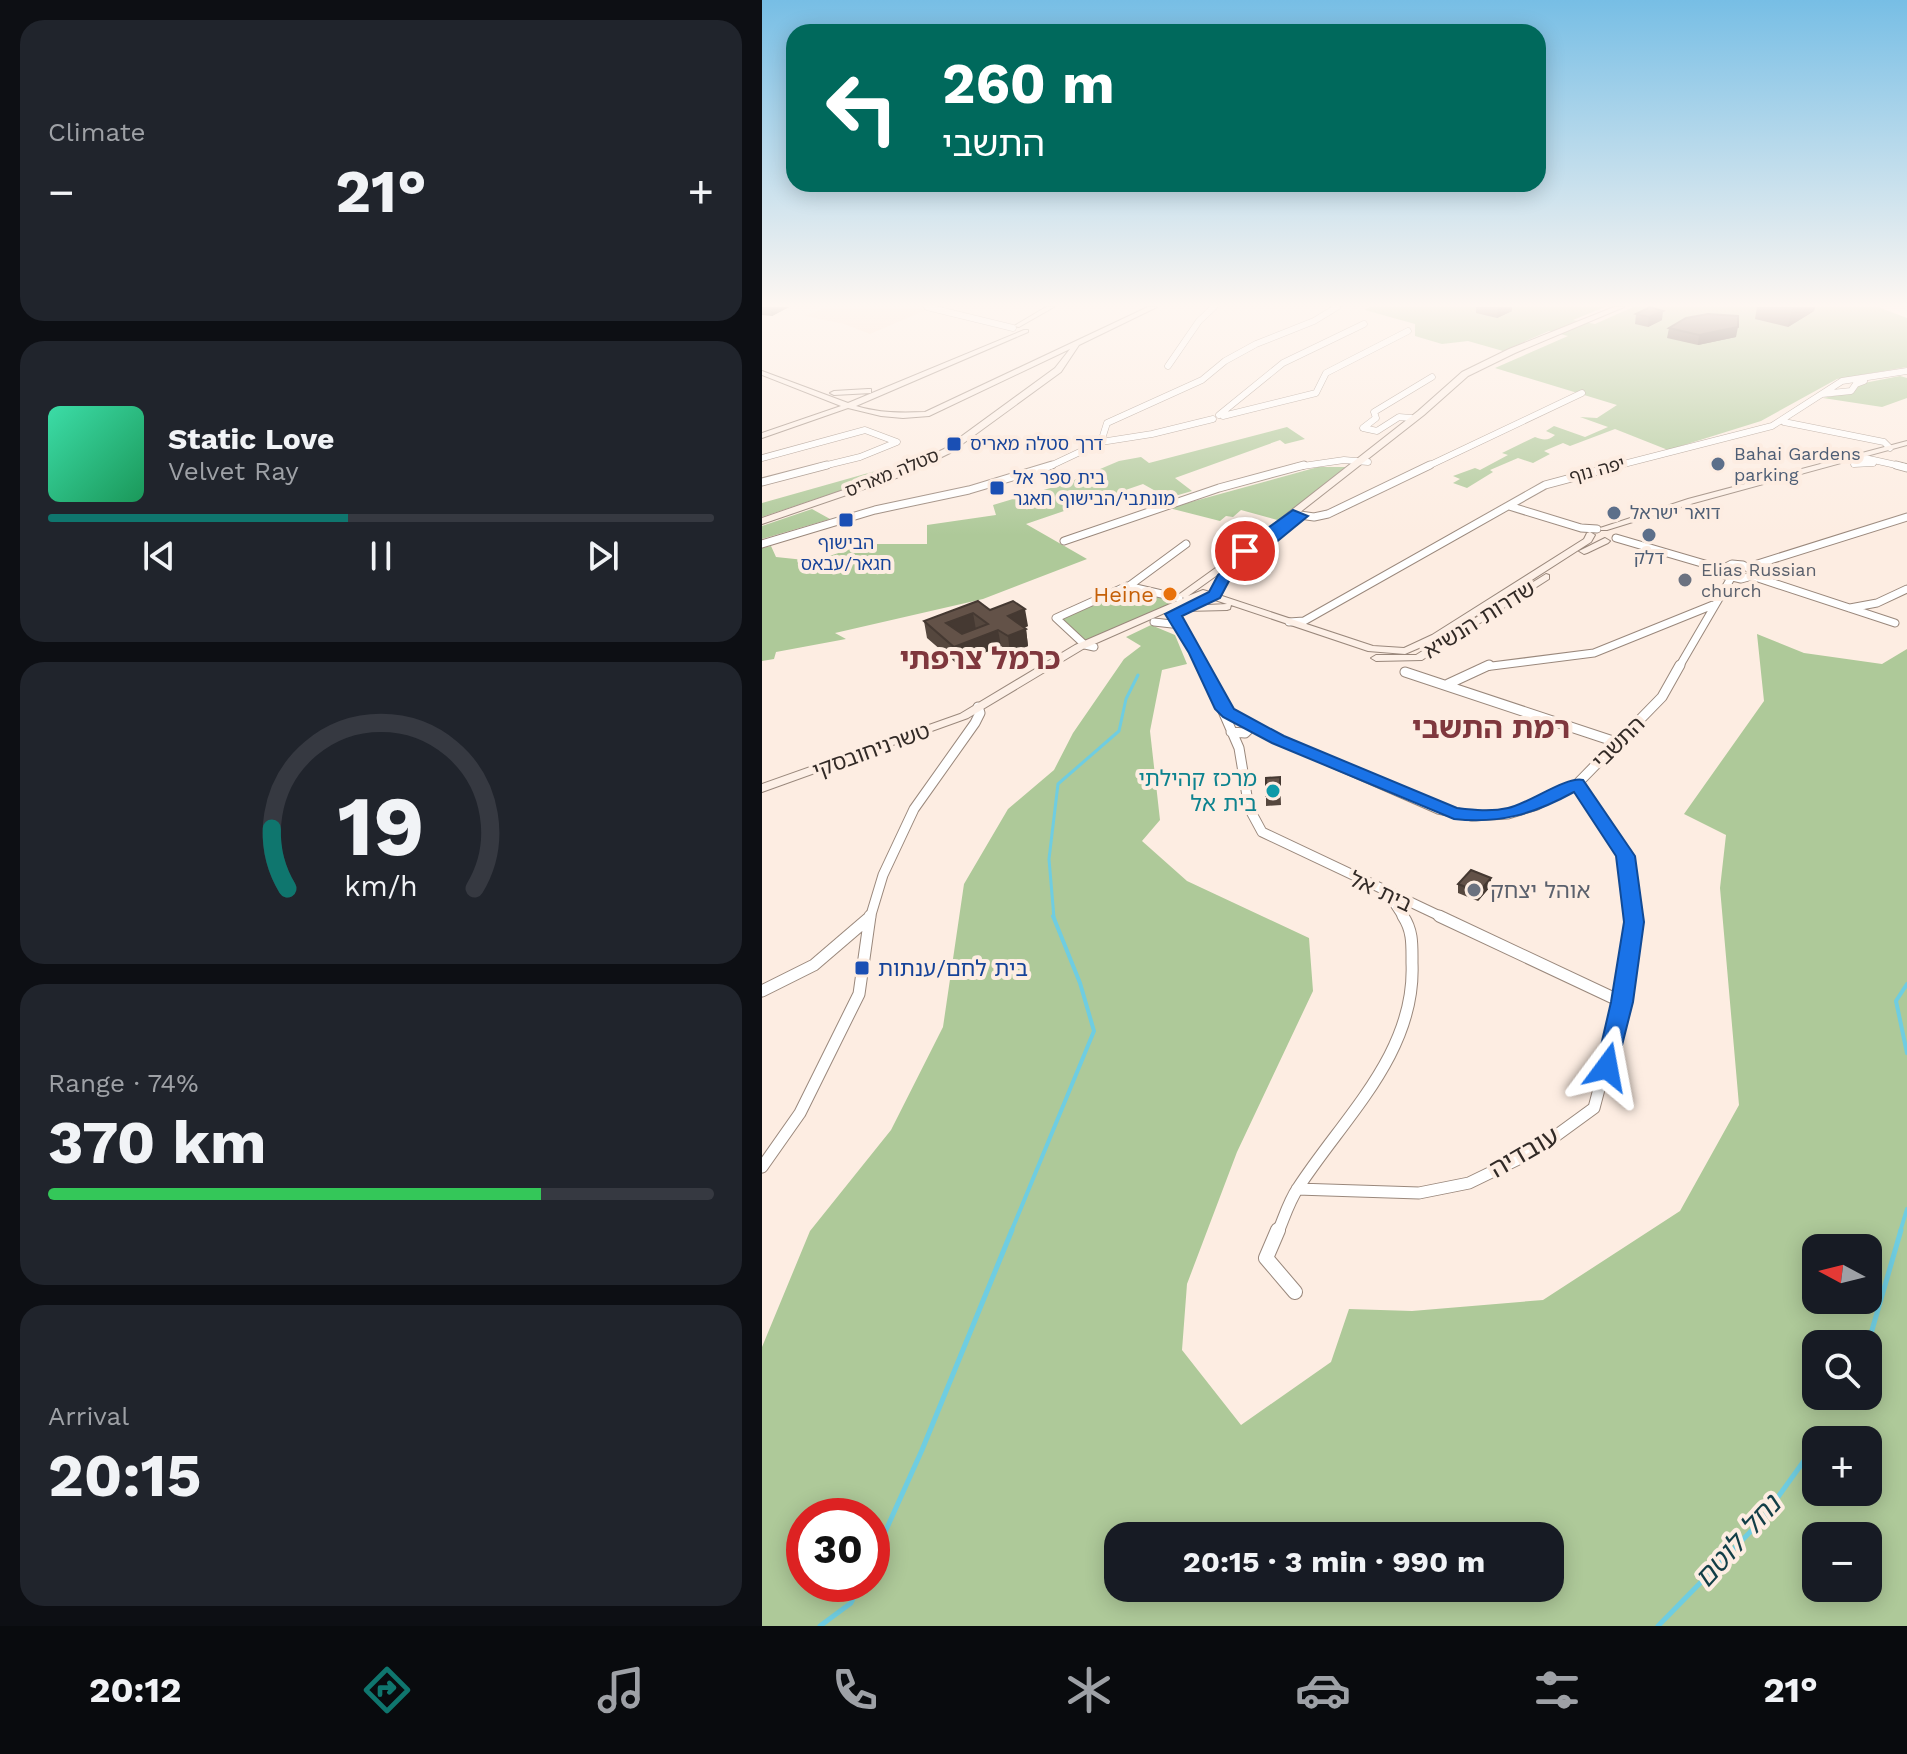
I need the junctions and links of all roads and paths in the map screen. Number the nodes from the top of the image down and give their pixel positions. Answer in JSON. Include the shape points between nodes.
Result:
{"nodes":[{"id":1,"x":790,"y":383,"type":"edge"},
{"id":2,"x":802,"y":383,"type":"edge"},
{"id":3,"x":892,"y":383,"type":"edge"},
{"id":4,"x":903,"y":383,"type":"edge"},
{"id":5,"x":996,"y":383,"type":"edge"},
{"id":6,"x":1035,"y":383,"type":"edge"},
{"id":7,"x":1196,"y":383,"type":"edge"},
{"id":8,"x":1259,"y":383,"type":"edge"},
{"id":9,"x":1323,"y":383,"type":"edge"},
{"id":10,"x":1422,"y":383,"type":"edge"},
{"id":11,"x":1455,"y":383,"type":"edge"},
{"id":12,"x":1844,"y":383,"type":"edge"},
{"id":13,"x":1859,"y":383,"type":"edge"},
{"id":14,"x":883,"y":387,"type":"junction"},
{"id":15,"x":893,"y":387,"type":"junction"},
{"id":16,"x":834,"y":393,"type":"junction"},
{"id":17,"x":1582,"y":393,"type":"dead end"},
{"id":18,"x":1820,"y":394,"type":"junction"},
{"id":19,"x":819,"y":396,"type":"junction"},
{"id":20,"x":849,"y":403,"type":"junction"},
{"id":21,"x":939,"y":409,"type":"junction"},
{"id":22,"x":887,"y":410,"type":"junction"},
{"id":23,"x":868,"y":413,"type":"junction"},
{"id":24,"x":1421,"y":413,"type":"junction"},
{"id":25,"x":1218,"y":416,"type":"junction"},
{"id":26,"x":811,"y":418,"type":"junction"},
{"id":27,"x":1411,"y":418,"type":"junction"},
{"id":28,"x":1784,"y":422,"type":"junction"},
{"id":29,"x":762,"y":434,"type":"edge"},
{"id":30,"x":1101,"y":442,"type":"junction"},
{"id":31,"x":1907,"y":446,"type":"edge"},
{"id":32,"x":1890,"y":448,"type":"junction"},
{"id":33,"x":762,"y":458,"type":"edge"},
{"id":34,"x":1872,"y":459,"type":"junction"},
{"id":35,"x":1362,"y":460,"type":"junction"},
{"id":36,"x":1857,"y":461,"type":"junction"},
{"id":37,"x":1884,"y":462,"type":"junction"},
{"id":38,"x":1907,"y":468,"type":"edge"},
{"id":39,"x":762,"y":482,"type":"edge"},
{"id":40,"x":1509,"y":506,"type":"junction"},
{"id":41,"x":1297,"y":515,"type":"junction"},
{"id":42,"x":1907,"y":517,"type":"edge"},
{"id":43,"x":765,"y":520,"type":"edge"},
{"id":44,"x":1592,"y":531,"type":"junction"},
{"id":45,"x":1613,"y":538,"type":"junction"},
{"id":46,"x":1064,"y":541,"type":"dead end"},
{"id":47,"x":762,"y":543,"type":"edge"},
{"id":48,"x":1186,"y":544,"type":"dead end"},
{"id":49,"x":1748,"y":567,"type":"junction"},
{"id":50,"x":1722,"y":569,"type":"junction"},
{"id":51,"x":1752,"y":576,"type":"junction"},
{"id":52,"x":1211,"y":577,"type":"junction"},
{"id":53,"x":1731,"y":578,"type":"junction"},
{"id":54,"x":1129,"y":586,"type":"junction"},
{"id":55,"x":1907,"y":589,"type":"edge"},
{"id":56,"x":1208,"y":596,"type":"junction"},
{"id":57,"x":1179,"y":598,"type":"junction"},
{"id":58,"x":1713,"y":605,"type":"junction"},
{"id":59,"x":1227,"y":607,"type":"junction"},
{"id":60,"x":1848,"y":608,"type":"junction"},
{"id":61,"x":1188,"y":609,"type":"junction"},
{"id":62,"x":1170,"y":612,"type":"junction"},
{"id":63,"x":1154,"y":622,"type":"junction"},
{"id":64,"x":1895,"y":623,"type":"dead end"},
{"id":65,"x":1181,"y":625,"type":"junction"},
{"id":66,"x":1305,"y":625,"type":"junction"},
{"id":67,"x":1089,"y":646,"type":"junction"},
{"id":68,"x":1405,"y":672,"type":"dead end"},
{"id":69,"x":1448,"y":684,"type":"junction"},
{"id":70,"x":978,"y":707,"type":"junction"},
{"id":71,"x":1223,"y":709,"type":"junction"},
{"id":72,"x":1249,"y":724,"type":"junction"},
{"id":73,"x":1230,"y":729,"type":"junction"},
{"id":74,"x":1616,"y":742,"type":"junction"},
{"id":75,"x":762,"y":781,"type":"edge"},
{"id":76,"x":1577,"y":784,"type":"junction"},
{"id":77,"x":762,"y":788,"type":"edge"},
{"id":78,"x":1385,"y":893,"type":"junction"},
{"id":79,"x":870,"y":917,"type":"junction"},
{"id":80,"x":762,"y":991,"type":"edge"},
{"id":81,"x":1622,"y":1002,"type":"junction"},
{"id":82,"x":762,"y":1167,"type":"edge"},
{"id":83,"x":1297,"y":1189,"type":"junction"},
{"id":84,"x":1295,"y":1292,"type":"dead end"}],
"edges":[{"from":1,"to":19,"type":"street"},
{"from":2,"to":16,"type":"street"},
{"from":3,"to":14,"type":"street"},
{"from":4,"to":15,"type":"street"},
{"from":5,"to":21,"type":"street"},
{"from":6,"to":43,"type":"street","name":"סטלה מאריס","via":[[1016,403],[947,451],[902,473]]},
{"from":7,"to":30,"type":"street","via":[[1107,423]]},
{"from":8,"to":25,"type":"street"},
{"from":9,"to":25,"type":"street","via":[[1316,393]]},
{"from":10,"to":27,"type":"street","via":[[1374,412],[1376,418],[1363,428],[1377,431],[1398,418]]},
{"from":11,"to":24,"type":"street"},
{"from":12,"to":18,"type":"street","name":"יפה נוף"},
{"from":13,"to":18,"type":"street","via":[[1851,391]]},
{"from":14,"to":16,"type":"street"},
{"from":14,"to":20,"type":"street"},
{"from":15,"to":20,"type":"street"},
{"from":15,"to":22,"type":"street","via":[[880,401]]},
{"from":16,"to":20,"type":"street"},
{"from":17,"to":41,"type":"street","via":[[1328,514]]},
{"from":18,"to":28,"type":"street","name":"יפה נוף"},
{"from":19,"to":20,"type":"street"},
{"from":19,"to":26,"type":"street","via":[[822,407]]},
{"from":20,"to":22,"type":"street"},
{"from":20,"to":23,"type":"street"},
{"from":20,"to":26,"type":"street"},
{"from":21,"to":22,"type":"street"},
{"from":21,"to":23,"type":"street","via":[[912,415]]},
{"from":23,"to":26,"type":"street"},
{"from":24,"to":27,"type":"street"},
{"from":24,"to":35,"type":"street","via":[[1409,428]]},
{"from":25,"to":30,"type":"street"},
{"from":26,"to":29,"type":"street"},
{"from":27,"to":35,"type":"street"},
{"from":28,"to":32,"type":"street","via":[[1880,441]]},
{"from":28,"to":40,"type":"street","name":"יפה נוף","via":[[1560,479]]},
{"from":30,"to":47,"type":"street","via":[[1043,470],[888,506]]},
{"from":31,"to":32,"type":"street","name":"שדרות הנשיא"},
{"from":31,"to":34,"type":"street","name":"שדרות הנשיא"},
{"from":32,"to":36,"type":"street","name":"שדרות הנשיא"},
{"from":33,"to":39,"type":"street","via":[[865,430],[897,442]]},
{"from":34,"to":36,"type":"street","name":"שדרות הנשיא"},
{"from":34,"to":37,"type":"street"},
{"from":35,"to":41,"type":"street"},
{"from":35,"to":46,"type":"street","via":[[1336,459],[1162,504]]},
{"from":36,"to":37,"type":"street"},
{"from":36,"to":44,"type":"street","name":"שדרות הנשיא","via":[[1700,498]]},
{"from":36,"to":45,"type":"street","name":"שדרות הנשיא","via":[[1707,502]]},
{"from":37,"to":38,"type":"street"},
{"from":40,"to":44,"type":"street"},
{"from":40,"to":66,"type":"street","name":"יפה נוף"},
{"from":41,"to":52,"type":"street","name":"טשרניחובסקי"},
{"from":41,"to":56,"type":"street"},
{"from":42,"to":49,"type":"street"},
{"from":44,"to":45,"type":"street"},
{"from":44,"to":45,"type":"street"},
{"from":44,"to":66,"type":"street","name":"שדרות הנשיא","via":[[1588,540],[1412,649],[1380,651]]},
{"from":45,"to":50,"type":"street"},
{"from":45,"to":59,"type":"street","name":"שדרות הנשיא","via":[[1597,542],[1418,658],[1365,655]]},
{"from":48,"to":54,"type":"street"},
{"from":49,"to":50,"type":"street","via":[[1732,564]]},
{"from":49,"to":51,"type":"street"},
{"from":50,"to":53,"type":"street"},
{"from":51,"to":53,"type":"street"},
{"from":51,"to":60,"type":"street"},
{"from":52,"to":56,"type":"street"},
{"from":52,"to":57,"type":"street","name":"טשרניחובסקי"},
{"from":53,"to":58,"type":"street","name":"התשבי"},
{"from":54,"to":57,"type":"street"},
{"from":54,"to":67,"type":"street","via":[[1056,618]]},
{"from":55,"to":60,"type":"street","via":[[1877,603]]},
{"from":56,"to":59,"type":"street","name":"שדרות הנשיא"},
{"from":56,"to":61,"type":"street","name":"טשרניחובסקי"},
{"from":56,"to":62,"type":"street"},
{"from":56,"to":66,"type":"street","name":"שדרות הנשיא"},
{"from":57,"to":62,"type":"street","name":"טשרניחובסקי"},
{"from":58,"to":69,"type":"street","via":[[1594,653],[1489,665]]},
{"from":58,"to":74,"type":"street","name":"התשבי","via":[[1662,697]]},
{"from":59,"to":61,"type":"street"},
{"from":60,"to":64,"type":"street"},
{"from":61,"to":62,"type":"street","name":"טשרניחובסקי"},
{"from":62,"to":63,"type":"street","name":"טשרניחובסקי"},
{"from":62,"to":65,"type":"street"},
{"from":62,"to":67,"type":"street","name":"טשרניחובסקי"},
{"from":63,"to":65,"type":"street"},
{"from":63,"to":67,"type":"street","name":"טשרניחובסקי"},
{"from":65,"to":71,"type":"street"},
{"from":67,"to":70,"type":"street","name":"טשרניחובסקי"},
{"from":68,"to":69,"type":"street"},
{"from":69,"to":74,"type":"street"},
{"from":70,"to":75,"type":"street","name":"טשרניחובסקי"},
{"from":70,"to":77,"type":"street","name":"טשרניחובסקי"},
{"from":70,"to":79,"type":"street","via":[[975,723],[914,809]]},
{"from":71,"to":72,"type":"street","name":"התשבי"},
{"from":71,"to":73,"type":"street","name":"בית אל"},
{"from":72,"to":73,"type":"street","via":[[1245,733]]},
{"from":72,"to":76,"type":"street","name":"התשבי","via":[[1454,813],[1508,814]]},
{"from":73,"to":78,"type":"street","name":"בית אל","via":[[1245,768],[1247,808],[1262,832]]},
{"from":74,"to":76,"type":"street","name":"התשבי"},
{"from":76,"to":81,"type":"street","name":"עובדיה","via":[[1625,856],[1634,922]]},
{"from":78,"to":81,"type":"street","name":"בית אל"},
{"from":78,"to":83,"type":"street","via":[[1411,928],[1413,983],[1400,1038],[1341,1132]]},
{"from":79,"to":80,"type":"street","via":[[814,965]]},
{"from":79,"to":82,"type":"street","via":[[859,994],[800,1113]]},
{"from":81,"to":83,"type":"street","name":"עובדיה","via":[[1594,1108],[1535,1151],[1469,1183],[1419,1193]]},
{"from":83,"to":84,"type":"street","via":[[1266,1258]]}]}
